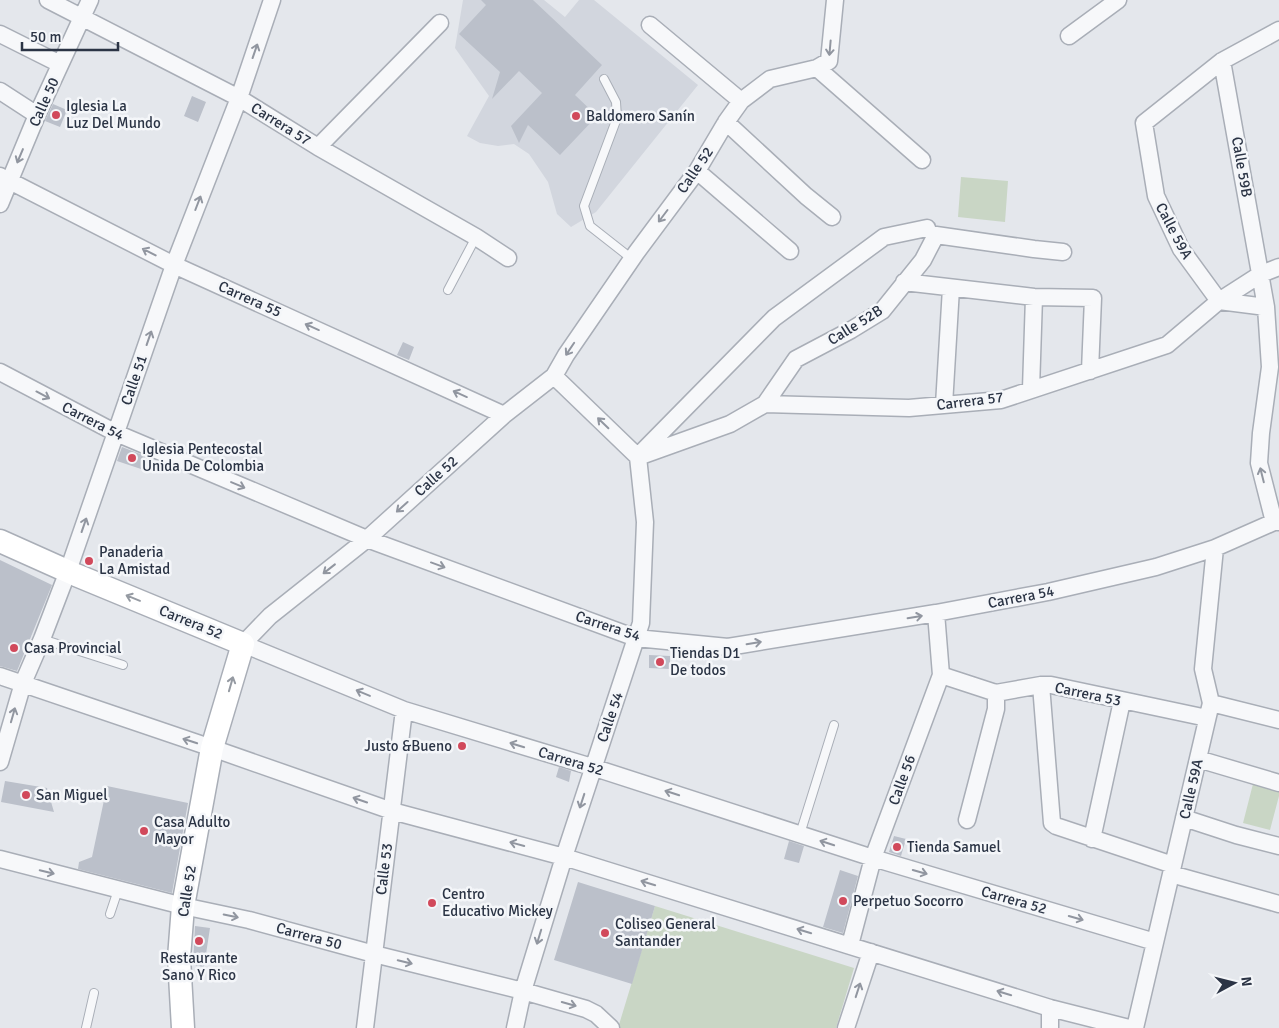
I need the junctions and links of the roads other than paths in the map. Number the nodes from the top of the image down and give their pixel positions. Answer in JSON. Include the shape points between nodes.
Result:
{"nodes":[{"id":1,"x":48,"y":0,"type":"edge"},
{"id":2,"x":90,"y":0,"type":"edge"},
{"id":3,"x":272,"y":0,"type":"edge"},
{"id":4,"x":835,"y":0,"type":"edge"},
{"id":5,"x":1118,"y":0,"type":"edge"},
{"id":6,"x":82,"y":18,"type":"junction"},
{"id":7,"x":440,"y":23,"type":"dead end"},
{"id":8,"x":650,"y":25,"type":"dead end"},
{"id":9,"x":0,"y":34,"type":"edge"},
{"id":10,"x":1278,"y":34,"type":"edge"},
{"id":11,"x":1069,"y":36,"type":"dead end"},
{"id":12,"x":1222,"y":60,"type":"junction"},
{"id":13,"x":60,"y":64,"type":"junction"},
{"id":14,"x":817,"y":68,"type":"junction"},
{"id":15,"x":604,"y":79,"type":"dead end"},
{"id":16,"x":0,"y":91,"type":"edge"},
{"id":17,"x":239,"y":98,"type":"junction"},
{"id":18,"x":741,"y":101,"type":"junction"},
{"id":19,"x":37,"y":115,"type":"junction"},
{"id":20,"x":726,"y":122,"type":"junction"},
{"id":21,"x":318,"y":147,"type":"junction"},
{"id":22,"x":922,"y":160,"type":"dead end"},
{"id":23,"x":697,"y":171,"type":"junction"},
{"id":24,"x":5,"y":179,"type":"edge"},
{"id":25,"x":0,"y":204,"type":"edge"},
{"id":26,"x":832,"y":217,"type":"dead end"},
{"id":27,"x":932,"y":232,"type":"junction"},
{"id":28,"x":476,"y":237,"type":"junction"},
{"id":29,"x":790,"y":251,"type":"dead end"},
{"id":30,"x":1063,"y":252,"type":"dead end"},
{"id":31,"x":508,"y":258,"type":"dead end"},
{"id":32,"x":632,"y":259,"type":"junction"},
{"id":33,"x":174,"y":264,"type":"junction"},
{"id":34,"x":1279,"y":267,"type":"edge"},
{"id":35,"x":1261,"y":274,"type":"junction"},
{"id":36,"x":904,"y":282,"type":"junction"},
{"id":37,"x":951,"y":288,"type":"junction"},
{"id":38,"x":448,"y":290,"type":"dead end"},
{"id":39,"x":1034,"y":297,"type":"junction"},
{"id":40,"x":1219,"y":302,"type":"junction"},
{"id":41,"x":1266,"y":307,"type":"junction"},
{"id":42,"x":1090,"y":371,"type":"junction"},
{"id":43,"x":0,"y":372,"type":"edge"},
{"id":44,"x":554,"y":376,"type":"junction"},
{"id":45,"x":1031,"y":389,"type":"junction"},
{"id":46,"x":765,"y":404,"type":"junction"},
{"id":47,"x":944,"y":405,"type":"junction"},
{"id":48,"x":504,"y":415,"type":"junction"},
{"id":49,"x":116,"y":433,"type":"junction"},
{"id":50,"x":638,"y":457,"type":"junction"},
{"id":51,"x":1276,"y":522,"type":"edge"},
{"id":52,"x":367,"y":539,"type":"junction"},
{"id":53,"x":0,"y":541,"type":"edge"},
{"id":54,"x":1216,"y":548,"type":"junction"},
{"id":55,"x":68,"y":571,"type":"junction"},
{"id":56,"x":936,"y":613,"type":"junction"},
{"id":57,"x":42,"y":638,"type":"junction"},
{"id":58,"x":636,"y":638,"type":"junction"},
{"id":59,"x":243,"y":644,"type":"junction"},
{"id":60,"x":123,"y":665,"type":"dead end"},
{"id":61,"x":941,"y":675,"type":"junction"},
{"id":62,"x":0,"y":676,"type":"edge"},
{"id":63,"x":22,"y":683,"type":"junction"},
{"id":64,"x":1041,"y":685,"type":"junction"},
{"id":65,"x":996,"y":693,"type":"junction"},
{"id":66,"x":1122,"y":701,"type":"junction"},
{"id":67,"x":404,"y":710,"type":"junction"},
{"id":68,"x":1209,"y":710,"type":"junction"},
{"id":69,"x":1279,"y":720,"type":"edge"},
{"id":70,"x":834,"y":725,"type":"dead end"},
{"id":71,"x":212,"y":748,"type":"junction"},
{"id":72,"x":1198,"y":759,"type":"junction"},
{"id":73,"x":0,"y":762,"type":"edge"},
{"id":74,"x":592,"y":767,"type":"junction"},
{"id":75,"x":1279,"y":783,"type":"edge"},
{"id":76,"x":392,"y":811,"type":"junction"},
{"id":77,"x":1184,"y":818,"type":"junction"},
{"id":78,"x":966,"y":820,"type":"dead end"},
{"id":79,"x":800,"y":834,"type":"junction"},
{"id":80,"x":1092,"y":839,"type":"junction"},
{"id":81,"x":1279,"y":846,"type":"edge"},
{"id":82,"x":564,"y":857,"type":"junction"},
{"id":83,"x":873,"y":858,"type":"junction"},
{"id":84,"x":0,"y":860,"type":"edge"},
{"id":85,"x":1172,"y":870,"type":"junction"},
{"id":86,"x":118,"y":890,"type":"junction"},
{"id":87,"x":1279,"y":904,"type":"edge"},
{"id":88,"x":183,"y":906,"type":"junction"},
{"id":89,"x":110,"y":914,"type":"dead end"},
{"id":90,"x":1156,"y":942,"type":"junction"},
{"id":91,"x":850,"y":945,"type":"junction"},
{"id":92,"x":871,"y":952,"type":"junction"},
{"id":93,"x":374,"y":954,"type":"junction"},
{"id":94,"x":522,"y":991,"type":"junction"},
{"id":95,"x":94,"y":993,"type":"dead end"},
{"id":96,"x":1050,"y":1008,"type":"junction"},
{"id":97,"x":86,"y":1028,"type":"edge"},
{"id":98,"x":183,"y":1028,"type":"edge"},
{"id":99,"x":365,"y":1028,"type":"edge"},
{"id":100,"x":515,"y":1028,"type":"edge"},
{"id":101,"x":611,"y":1028,"type":"edge"},
{"id":102,"x":846,"y":1028,"type":"edge"},
{"id":103,"x":1050,"y":1028,"type":"edge"},
{"id":104,"x":1129,"y":1028,"type":"edge"},
{"id":105,"x":1135,"y":1028,"type":"edge"}],
"edges":[{"from":1,"to":6,"type":"street","name":"Carrera 57"},
{"from":2,"to":6,"type":"street","name":"Calle 50"},
{"from":17,"to":3,"type":"street","name":"Calle 51","one_way":true},
{"from":4,"to":14,"type":"street","one_way":true,"via":[[829,61]]},
{"from":5,"to":11,"type":"street"},
{"from":6,"to":13,"type":"street","name":"Calle 50"},
{"from":6,"to":17,"type":"street","name":"Carrera 57"},
{"from":7,"to":21,"type":"street"},
{"from":8,"to":18,"type":"street"},
{"from":9,"to":13,"type":"street"},
{"from":10,"to":12,"type":"street"},
{"from":12,"to":35,"type":"street","name":"Calle 59B"},
{"from":12,"to":40,"type":"street","name":"Calle 59A","via":[[1144,123],[1156,196],[1181,249]]},
{"from":13,"to":19,"type":"street","name":"Calle 50"},
{"from":14,"to":18,"type":"street","name":"Calle 52","via":[[770,79]]},
{"from":14,"to":22,"type":"street"},
{"from":15,"to":32,"type":"lane","via":[[616,102],[617,118],[584,206],[590,226]]},
{"from":16,"to":19,"type":"street"},
{"from":17,"to":21,"type":"street","name":"Carrera 57"},
{"from":33,"to":17,"type":"street","name":"Calle 51","one_way":true},
{"from":18,"to":20,"type":"street","name":"Calle 52"},
{"from":19,"to":24,"type":"street","name":"Calle 50","one_way":true},
{"from":20,"to":23,"type":"street","name":"Calle 52"},
{"from":20,"to":26,"type":"street"},
{"from":21,"to":28,"type":"street","name":"Carrera 57"},
{"from":23,"to":29,"type":"street"},
{"from":23,"to":32,"type":"street","name":"Calle 52","one_way":true},
{"from":24,"to":25,"type":"street","name":"Calle 50"},
{"from":33,"to":24,"type":"street","name":"Carrera 55","one_way":true},
{"from":27,"to":30,"type":"street"},
{"from":27,"to":36,"type":"street","name":"Calle 52B","via":[[923,260]]},
{"from":27,"to":50,"type":"street","via":[[884,238],[774,318]]},
{"from":28,"to":31,"type":"street","name":"Carrera 57"},
{"from":28,"to":38,"type":"lane"},
{"from":32,"to":44,"type":"street","name":"Calle 52","one_way":true},
{"from":48,"to":33,"type":"street","name":"Carrera 55","one_way":true},
{"from":49,"to":33,"type":"street","name":"Calle 51","one_way":true},
{"from":34,"to":35,"type":"street","name":"Carrera 57"},
{"from":35,"to":40,"type":"street","name":"Carrera 57"},
{"from":35,"to":41,"type":"street","name":"Calle 59B"},
{"from":36,"to":37,"type":"street"},
{"from":36,"to":46,"type":"street","name":"Calle 52B","via":[[882,311],[796,359]]},
{"from":37,"to":39,"type":"street"},
{"from":37,"to":47,"type":"street"},
{"from":39,"to":42,"type":"street","via":[[1093,298]]},
{"from":39,"to":45,"type":"street"},
{"from":40,"to":41,"type":"street"},
{"from":40,"to":42,"type":"street","name":"Carrera 57","via":[[1167,345]]},
{"from":51,"to":41,"type":"street","name":"Calle 59B","one_way":true,"via":[[1259,463],[1270,367]]},
{"from":42,"to":45,"type":"street","name":"Carrera 57"},
{"from":43,"to":49,"type":"street","name":"Carrera 54","one_way":true},
{"from":44,"to":48,"type":"street","name":"Calle 52"},
{"from":50,"to":44,"type":"street","one_way":true},
{"from":45,"to":47,"type":"street","name":"Carrera 57","via":[[1001,400]]},
{"from":46,"to":47,"type":"street","name":"Carrera 57","via":[[909,408]]},
{"from":46,"to":50,"type":"street","via":[[730,424]]},
{"from":48,"to":52,"type":"street","name":"Calle 52","one_way":true},
{"from":49,"to":52,"type":"street","name":"Carrera 54","one_way":true},
{"from":55,"to":49,"type":"street","name":"Calle 51","one_way":true},
{"from":50,"to":58,"type":"street","name":"Calle 54","via":[[645,522],[640,623]]},
{"from":51,"to":54,"type":"street","name":"Carrera 54"},
{"from":52,"to":58,"type":"street","name":"Carrera 54","one_way":true},
{"from":52,"to":59,"type":"street","name":"Calle 52","one_way":true,"via":[[270,616]]},
{"from":53,"to":55,"type":"street","name":"Carrera 52"},
{"from":54,"to":56,"type":"street","name":"Carrera 54","via":[[1156,567]]},
{"from":54,"to":68,"type":"street","name":"Calle 59A","via":[[1203,668]]},
{"from":55,"to":57,"type":"street","name":"Calle 51"},
{"from":59,"to":55,"type":"street","name":"Carrera 52","one_way":true},
{"from":58,"to":56,"type":"street","name":"Carrera 54","one_way":true,"via":[[728,647]]},
{"from":56,"to":61,"type":"street","name":"Calle 56"},
{"from":57,"to":60,"type":"lane"},
{"from":57,"to":63,"type":"street","name":"Calle 51"},
{"from":58,"to":74,"type":"street","name":"Calle 54"},
{"from":67,"to":59,"type":"street","name":"Carrera 52","one_way":true},
{"from":71,"to":59,"type":"street","name":"Calle 52","one_way":true},
{"from":61,"to":65,"type":"street","name":"Carrera 53"},
{"from":61,"to":83,"type":"street","name":"Calle 56"},
{"from":62,"to":63,"type":"street"},
{"from":71,"to":63,"type":"street","one_way":true},
{"from":73,"to":63,"type":"street","name":"Calle 51","one_way":true},
{"from":64,"to":65,"type":"street","name":"Carrera 53"},
{"from":64,"to":66,"type":"street","name":"Carrera 53"},
{"from":64,"to":80,"type":"street","via":[[1052,823]]},
{"from":65,"to":78,"type":"street","via":[[996,709]]},
{"from":66,"to":68,"type":"street","name":"Carrera 53"},
{"from":66,"to":80,"type":"street"},
{"from":74,"to":67,"type":"street","name":"Carrera 52","one_way":true},
{"from":67,"to":76,"type":"street","name":"Calle 53"},
{"from":68,"to":69,"type":"street","name":"Carrera 53"},
{"from":68,"to":72,"type":"street","name":"Calle 59A"},
{"from":70,"to":79,"type":"lane"},
{"from":76,"to":71,"type":"street","one_way":true},
{"from":71,"to":88,"type":"street","name":"Calle 52"},
{"from":72,"to":75,"type":"street"},
{"from":72,"to":77,"type":"street","name":"Calle 59A"},
{"from":79,"to":74,"type":"street","name":"Carrera 52","one_way":true},
{"from":74,"to":82,"type":"street","name":"Calle 54","one_way":true},
{"from":82,"to":76,"type":"street","one_way":true},
{"from":76,"to":93,"type":"street","name":"Calle 53"},
{"from":77,"to":81,"type":"street"},
{"from":77,"to":85,"type":"street","name":"Calle 59A"},
{"from":83,"to":79,"type":"street","name":"Carrera 52","one_way":true},
{"from":80,"to":85,"type":"street"},
{"from":91,"to":82,"type":"street","one_way":true},
{"from":82,"to":94,"type":"street","name":"Calle 54","one_way":true},
{"from":83,"to":90,"type":"street","name":"Carrera 52","one_way":true},
{"from":83,"to":91,"type":"street","name":"Calle 56"},
{"from":84,"to":86,"type":"street","name":"Carrera 50","one_way":true},
{"from":85,"to":87,"type":"street"},
{"from":85,"to":90,"type":"street","name":"Calle 59A"},
{"from":86,"to":88,"type":"street","name":"Carrera 50"},
{"from":86,"to":89,"type":"lane"},
{"from":88,"to":93,"type":"street","name":"Carrera 50","one_way":true},
{"from":88,"to":98,"type":"street","name":"Calle 52","via":[[179,958]]},
{"from":90,"to":105,"type":"street","name":"Calle 59A"},
{"from":91,"to":92,"type":"street"},
{"from":96,"to":92,"type":"street","one_way":true},
{"from":102,"to":92,"type":"street","one_way":true},
{"from":93,"to":94,"type":"street","name":"Carrera 50","one_way":true},
{"from":93,"to":99,"type":"street","name":"Calle 53"},
{"from":94,"to":100,"type":"street","name":"Calle 54"},
{"from":94,"to":101,"type":"street","name":"Carrera 50","one_way":true,"via":[[586,1009]]},
{"from":95,"to":97,"type":"lane"},
{"from":96,"to":103,"type":"street"},
{"from":96,"to":104,"type":"street"}]}
